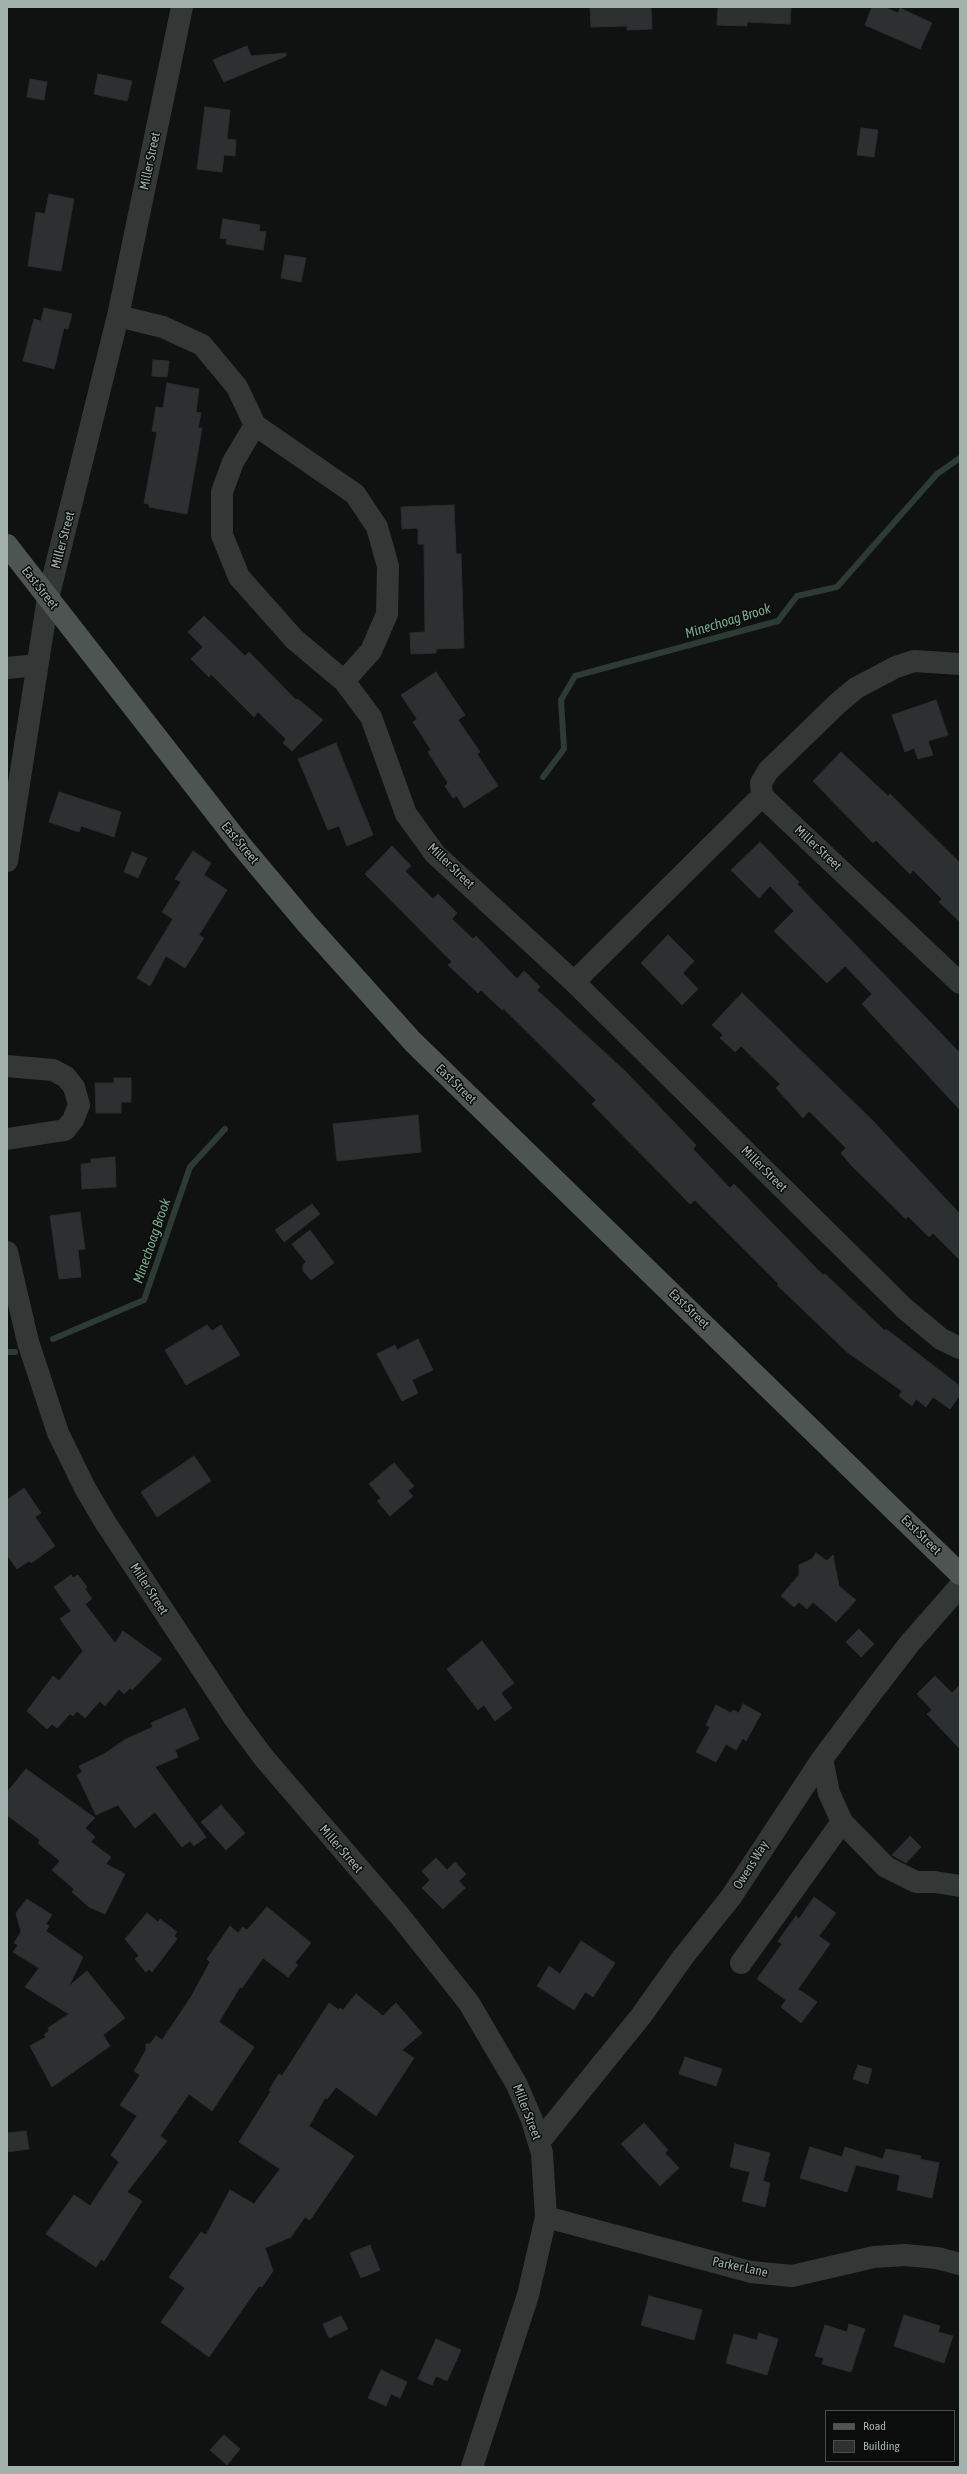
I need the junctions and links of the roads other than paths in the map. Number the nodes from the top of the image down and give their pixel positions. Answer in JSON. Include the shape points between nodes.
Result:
{"nodes":[{"id":1,"x":182,"y":7,"type":"edge"},
{"id":2,"x":118,"y":316,"type":"junction"},
{"id":3,"x":255,"y":425,"type":"junction"},
{"id":4,"x":7,"y":545,"type":"edge"},
{"id":5,"x":48,"y":598,"type":"junction"},
{"id":6,"x":960,"y":664,"type":"edge"},
{"id":7,"x":37,"y":665,"type":"junction"},
{"id":8,"x":7,"y":668,"type":"edge"},
{"id":9,"x":344,"y":681,"type":"junction"},
{"id":10,"x":762,"y":796,"type":"junction"},
{"id":11,"x":7,"y":860,"type":"edge"},
{"id":12,"x":574,"y":982,"type":"junction"},
{"id":13,"x":960,"y":983,"type":"edge"},
{"id":14,"x":7,"y":1066,"type":"edge"},
{"id":15,"x":7,"y":1139,"type":"edge"},
{"id":16,"x":7,"y":1252,"type":"edge"},
{"id":17,"x":960,"y":1348,"type":"edge"},
{"id":18,"x":960,"y":1574,"type":"edge"},
{"id":19,"x":960,"y":1586,"type":"edge"},
{"id":20,"x":822,"y":1759,"type":"junction"},
{"id":21,"x":842,"y":1822,"type":"junction"},
{"id":22,"x":960,"y":1886,"type":"edge"},
{"id":23,"x":741,"y":1962,"type":"dead end"},
{"id":24,"x":539,"y":2142,"type":"junction"},
{"id":25,"x":546,"y":2217,"type":"junction"},
{"id":26,"x":960,"y":2264,"type":"edge"},
{"id":27,"x":472,"y":2467,"type":"edge"}],
"edges":[{"from":1,"to":2,"type":"street","name":"Miller Street"},
{"from":2,"to":3,"type":"street","via":[[163,327],[202,345],[237,387]]},
{"from":2,"to":5,"type":"street","name":"Miller Street"},
{"from":3,"to":9,"type":"street","name":"Miller Street","via":[[233,462],[222,492],[222,535],[239,577],[294,639]]},
{"from":3,"to":9,"type":"street","via":[[355,494],[377,527],[388,566],[387,614],[371,651]]},
{"from":4,"to":5,"type":"main road","name":"East Street"},
{"from":5,"to":7,"type":"street","name":"Miller Street"},
{"from":5,"to":18,"type":"main road","name":"East Street","via":[[240,844],[307,924],[413,1042]]},
{"from":6,"to":10,"type":"street","via":[[914,661],[896,667],[856,688],[768,770],[761,783]]},
{"from":7,"to":8,"type":"street"},
{"from":7,"to":11,"type":"street","name":"Miller Street"},
{"from":9,"to":12,"type":"street","name":"Miller Street","via":[[371,717],[406,814],[435,854]]},
{"from":10,"to":12,"type":"street"},
{"from":10,"to":13,"type":"street","name":"Miller Street"},
{"from":12,"to":17,"type":"street","name":"Miller Street","via":[[905,1309],[941,1339]]},
{"from":14,"to":15,"type":"street","via":[[53,1070],[66,1077],[74,1087],[79,1105],[73,1120],[65,1130]]},
{"from":16,"to":24,"type":"street","name":"Miller Street","via":[[41,1385],[58,1433],[84,1488],[235,1720],[282,1780],[399,1915],[469,2003],[518,2085]]},
{"from":19,"to":20,"type":"street","name":"Owens Way","via":[[910,1643]]},
{"from":20,"to":21,"type":"street","via":[[829,1793]]},
{"from":20,"to":24,"type":"street","name":"Owens Way","via":[[731,1897],[683,1957],[641,2016]]},
{"from":21,"to":22,"type":"street","via":[[886,1867],[916,1882]]},
{"from":21,"to":23,"type":"street"},
{"from":24,"to":25,"type":"street","name":"Miller Street"},
{"from":25,"to":26,"type":"street","name":"Parker Lane","via":[[752,2272],[792,2276],[874,2257],[905,2255],[937,2258]]},
{"from":25,"to":27,"type":"street","name":"Miller Street","via":[[528,2295]]}]}
